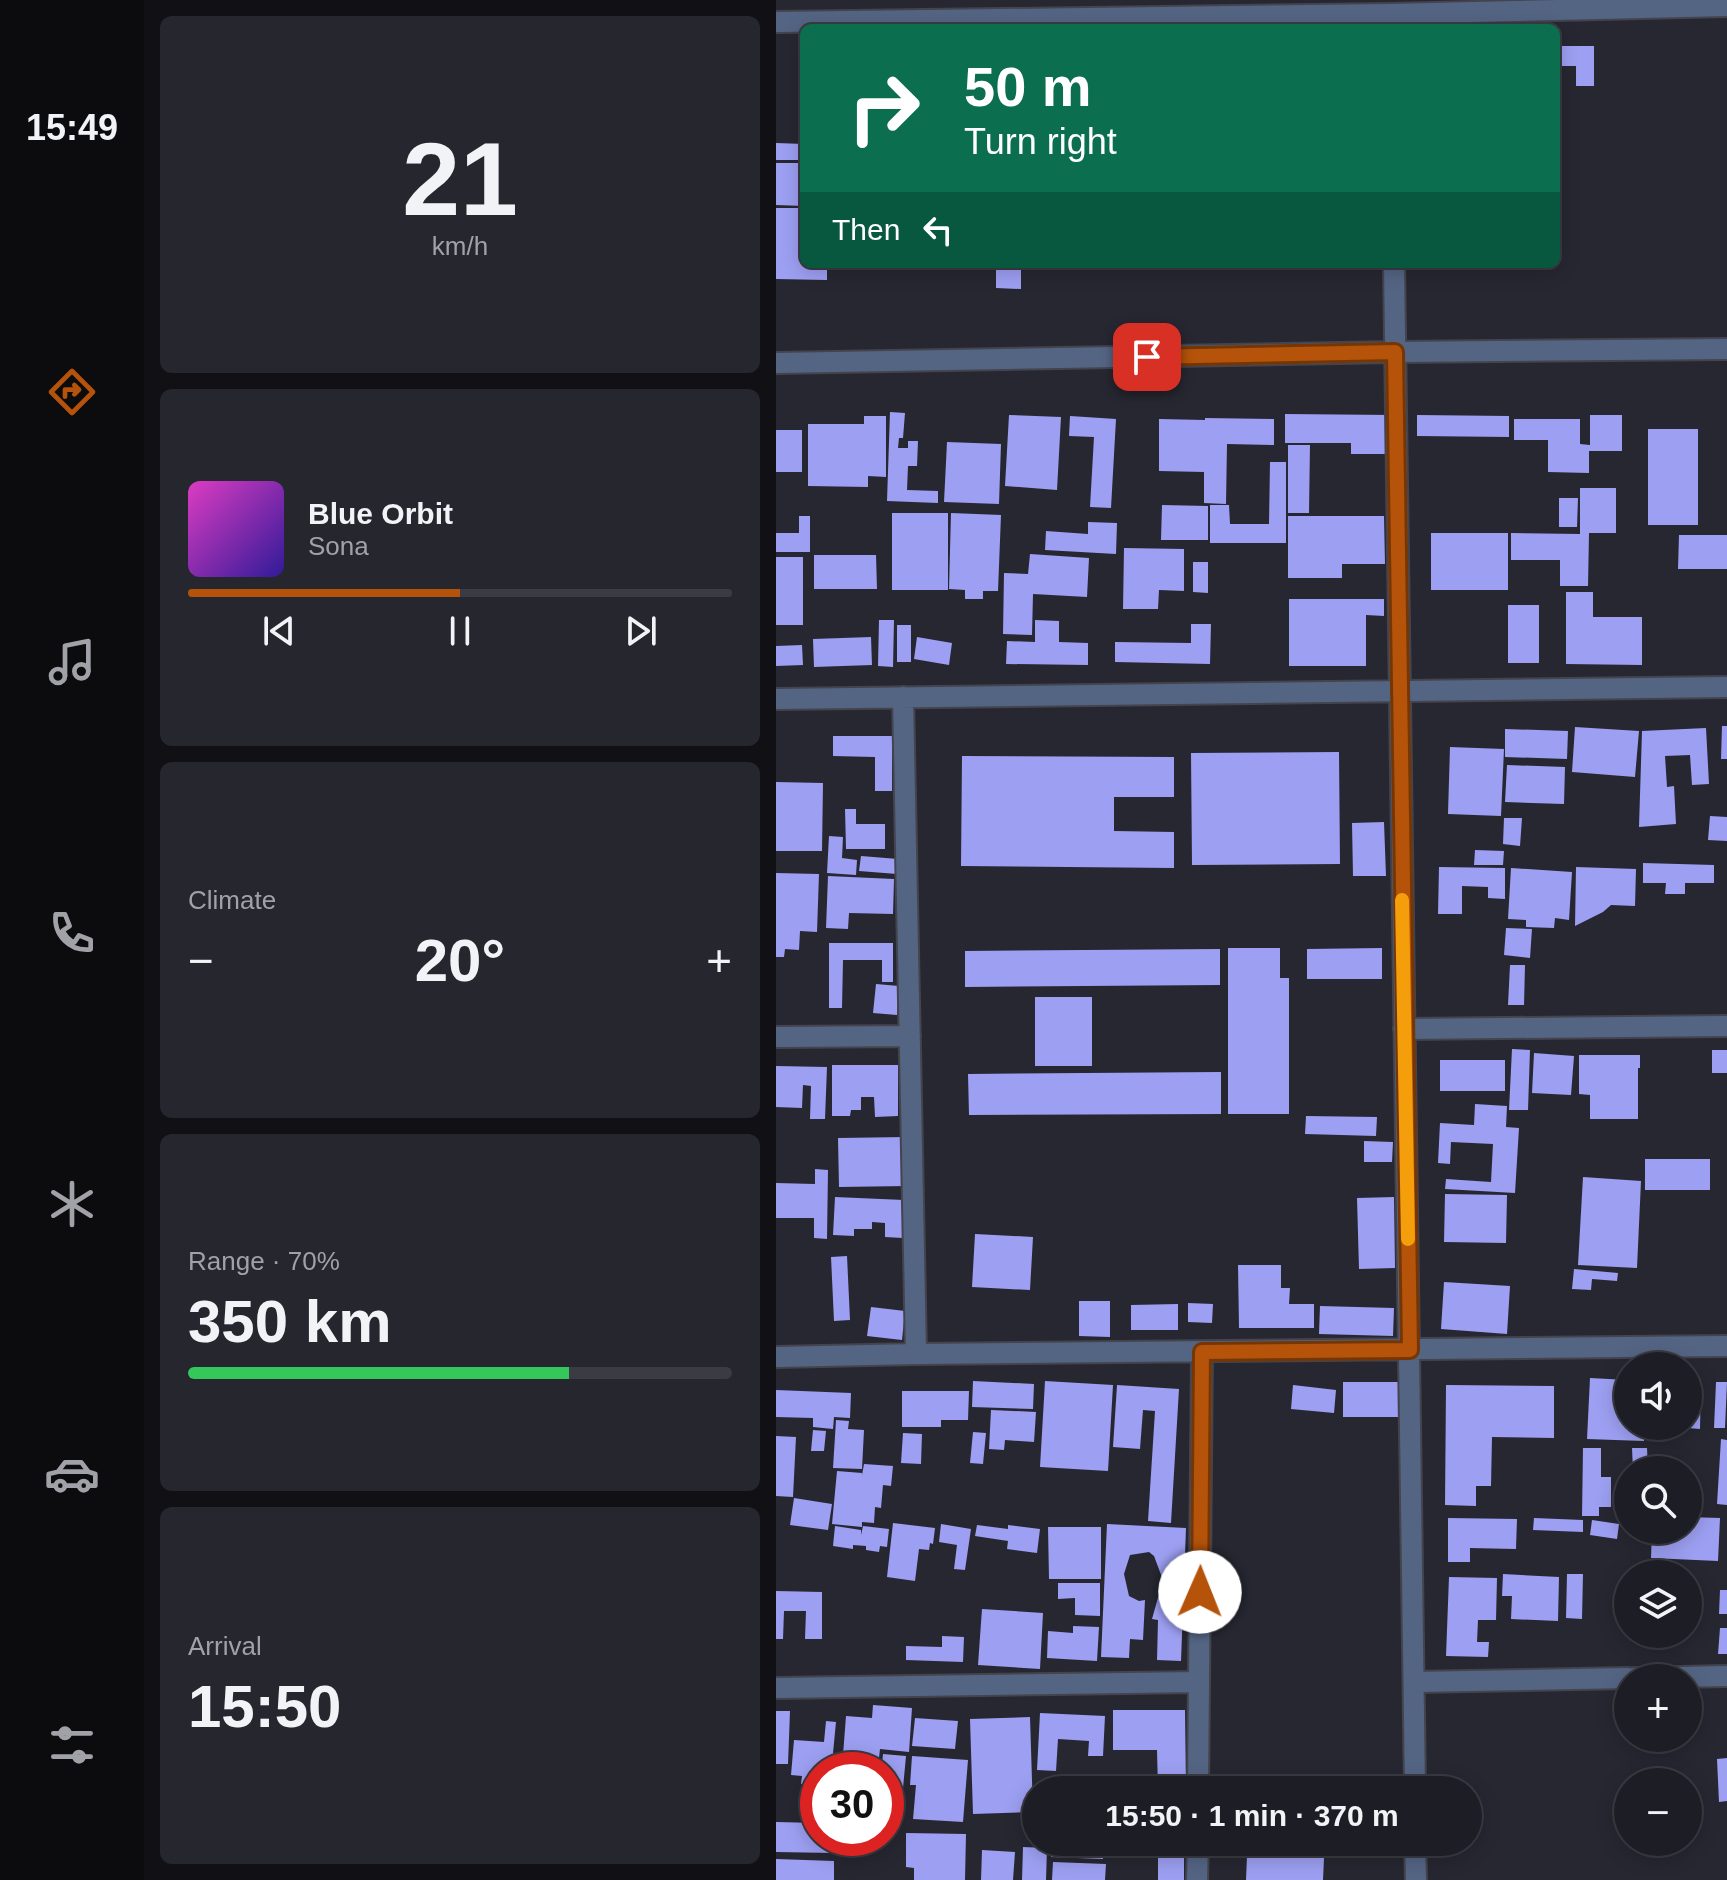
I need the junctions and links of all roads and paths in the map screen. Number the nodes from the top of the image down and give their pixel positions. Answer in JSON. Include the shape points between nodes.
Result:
{"nodes":[{"id":1,"x":1727,"y":6,"type":"edge"},
{"id":2,"x":967,"y":10,"type":"edge"},
{"id":3,"x":1391,"y":21,"type":"edge"},
{"id":4,"x":776,"y":22,"type":"edge"},
{"id":5,"x":1394,"y":268,"type":"edge"},
{"id":6,"x":1727,"y":349,"type":"edge"},
{"id":7,"x":1395,"y":352,"type":"junction"},
{"id":8,"x":776,"y":363,"type":"edge"},
{"id":9,"x":1727,"y":687,"type":"edge"},
{"id":10,"x":1399,"y":691,"type":"junction"},
{"id":11,"x":903,"y":697,"type":"junction"},
{"id":12,"x":776,"y":699,"type":"edge"},
{"id":13,"x":1727,"y":1026,"type":"edge"},
{"id":14,"x":1404,"y":1029,"type":"junction"},
{"id":15,"x":910,"y":1036,"type":"junction"},
{"id":16,"x":776,"y":1037,"type":"edge"},
{"id":17,"x":1727,"y":1346,"type":"edge"},
{"id":18,"x":1410,"y":1350,"type":"junction"},
{"id":19,"x":1202,"y":1352,"type":"junction"},
{"id":20,"x":916,"y":1354,"type":"junction"},
{"id":21,"x":776,"y":1357,"type":"edge"},
{"id":22,"x":1727,"y":1676,"type":"edge"},
{"id":23,"x":1702,"y":1677,"type":"edge"},
{"id":24,"x":1614,"y":1678,"type":"edge"},
{"id":25,"x":1199,"y":1682,"type":"junction"},
{"id":26,"x":1414,"y":1682,"type":"junction"},
{"id":27,"x":776,"y":1688,"type":"edge"},
{"id":28,"x":1198,"y":1776,"type":"edge"},
{"id":29,"x":1415,"y":1776,"type":"edge"},
{"id":30,"x":1198,"y":1856,"type":"edge"},
{"id":31,"x":1415,"y":1856,"type":"edge"},
{"id":32,"x":1197,"y":1880,"type":"edge"},
{"id":33,"x":1416,"y":1880,"type":"edge"}],
"edges":[{"from":1,"to":3,"type":"street"},
{"from":2,"to":3,"type":"street"},
{"from":2,"to":4,"type":"street"},
{"from":5,"to":7,"type":"street"},
{"from":6,"to":7,"type":"street"},
{"from":7,"to":8,"type":"street"},
{"from":7,"to":10,"type":"street"},
{"from":9,"to":10,"type":"street"},
{"from":10,"to":11,"type":"street"},
{"from":10,"to":14,"type":"street"},
{"from":11,"to":12,"type":"street"},
{"from":11,"to":15,"type":"street"},
{"from":13,"to":14,"type":"street"},
{"from":14,"to":18,"type":"street"},
{"from":15,"to":16,"type":"street"},
{"from":15,"to":20,"type":"street"},
{"from":17,"to":18,"type":"street"},
{"from":18,"to":19,"type":"street"},
{"from":18,"to":26,"type":"street"},
{"from":19,"to":20,"type":"street"},
{"from":19,"to":25,"type":"street"},
{"from":20,"to":21,"type":"street"},
{"from":22,"to":23,"type":"street"},
{"from":24,"to":26,"type":"street"},
{"from":25,"to":27,"type":"street"},
{"from":25,"to":28,"type":"street"},
{"from":26,"to":29,"type":"street"},
{"from":30,"to":32,"type":"street"},
{"from":31,"to":33,"type":"street"}]}
